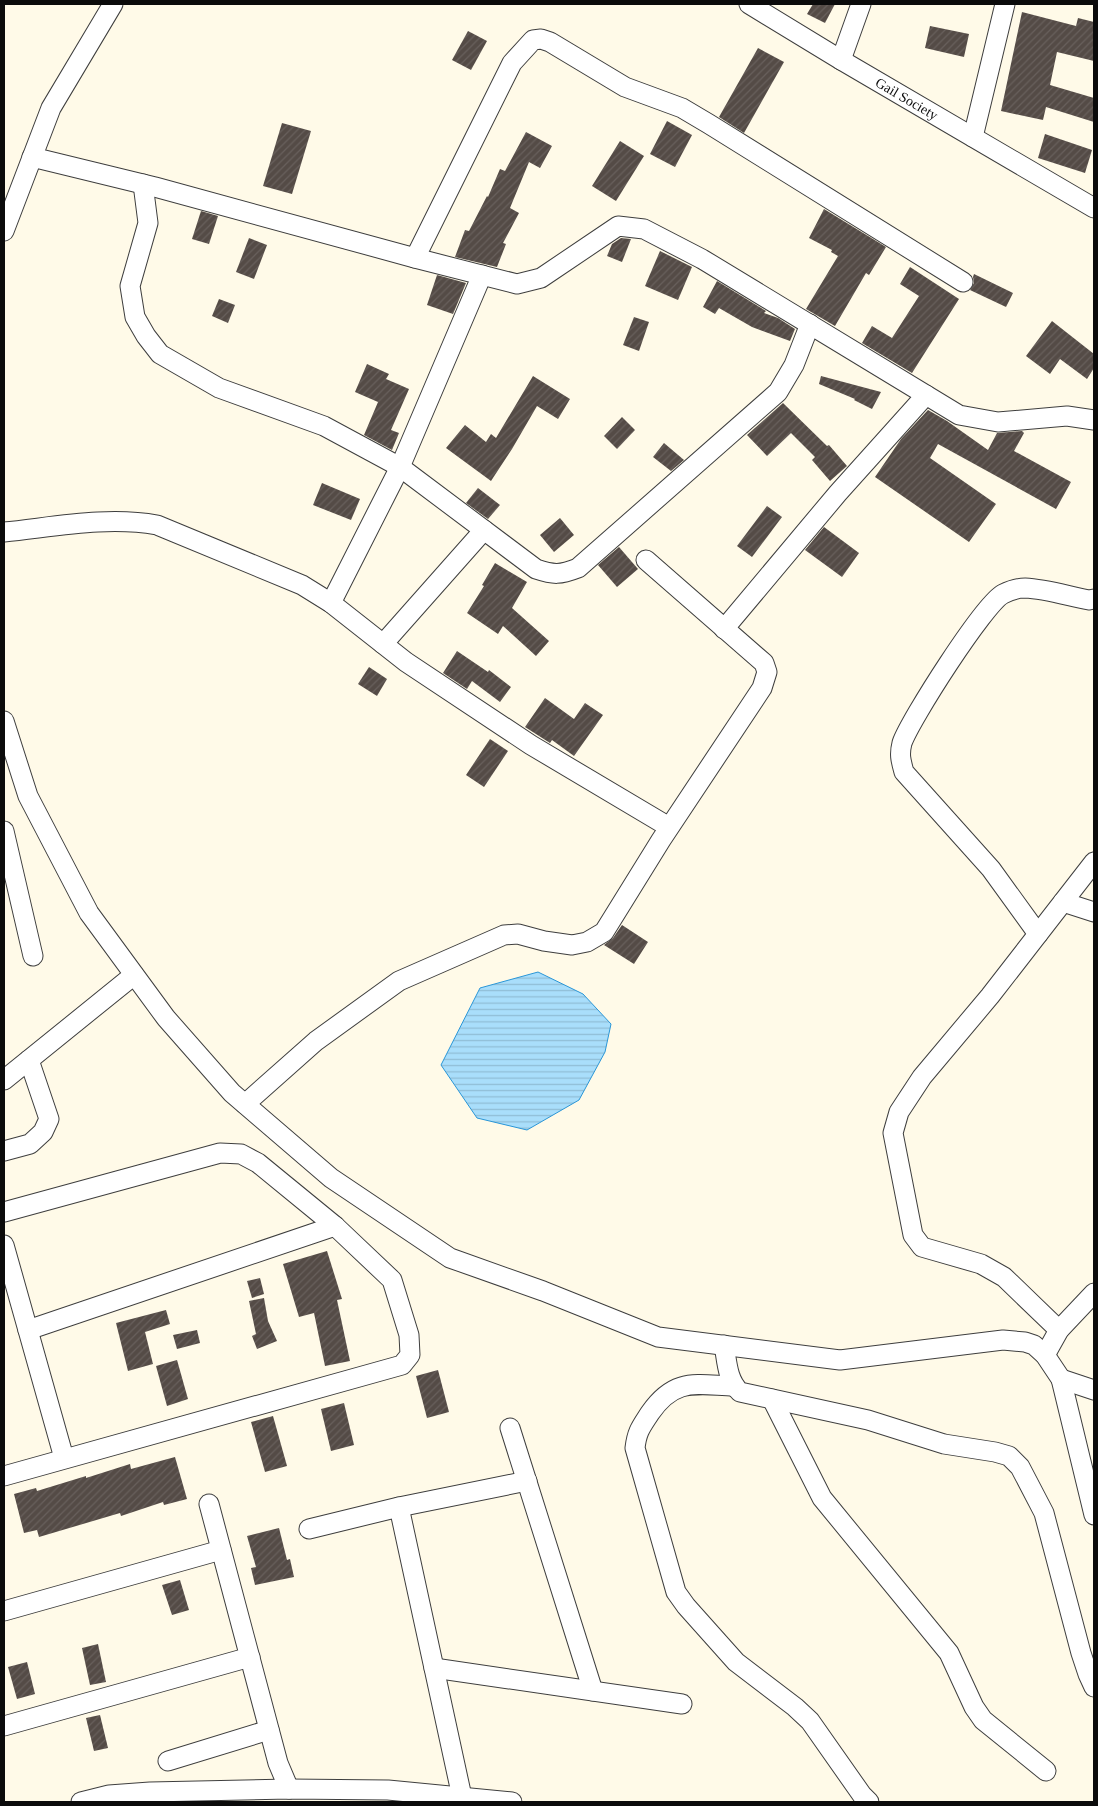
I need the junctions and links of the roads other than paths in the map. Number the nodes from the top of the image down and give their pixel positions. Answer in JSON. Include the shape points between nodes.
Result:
{"nodes":[{"id":1,"x":113,"y":4,"type":"edge"},
{"id":2,"x":749,"y":4,"type":"edge"},
{"id":3,"x":861,"y":4,"type":"edge"},
{"id":4,"x":1005,"y":4,"type":"edge"},
{"id":5,"x":841,"y":60,"type":"junction"},
{"id":6,"x":972,"y":137,"type":"junction"},
{"id":7,"x":32,"y":157,"type":"junction"},
{"id":8,"x":143,"y":184,"type":"junction"},
{"id":9,"x":1094,"y":208,"type":"edge"},
{"id":10,"x":4,"y":231,"type":"edge"},
{"id":11,"x":415,"y":258,"type":"junction"},
{"id":12,"x":482,"y":275,"type":"junction"},
{"id":13,"x":963,"y":282,"type":"dead end"},
{"id":14,"x":810,"y":324,"type":"junction"},
{"id":15,"x":926,"y":395,"type":"junction"},
{"id":16,"x":1094,"y":420,"type":"edge"},
{"id":17,"x":400,"y":467,"type":"junction"},
{"id":18,"x":484,"y":530,"type":"junction"},
{"id":19,"x":4,"y":532,"type":"edge"},
{"id":20,"x":646,"y":560,"type":"dead end"},
{"id":21,"x":1094,"y":599,"type":"edge"},
{"id":22,"x":331,"y":603,"type":"junction"},
{"id":23,"x":724,"y":629,"type":"junction"},
{"id":24,"x":383,"y":644,"type":"junction"},
{"id":25,"x":4,"y":721,"type":"edge"},
{"id":26,"x":669,"y":827,"type":"junction"},
{"id":27,"x":4,"y":830,"type":"edge"},
{"id":28,"x":1094,"y":862,"type":"edge"},
{"id":29,"x":1063,"y":902,"type":"junction"},
{"id":30,"x":1094,"y":912,"type":"edge"},
{"id":31,"x":1038,"y":934,"type":"junction"},
{"id":32,"x":33,"y":956,"type":"dead end"},
{"id":33,"x":134,"y":975,"type":"junction"},
{"id":34,"x":29,"y":1060,"type":"junction"},
{"id":35,"x":4,"y":1080,"type":"edge"},
{"id":36,"x":245,"y":1104,"type":"junction"},
{"id":37,"x":4,"y":1151,"type":"edge"},
{"id":38,"x":4,"y":1212,"type":"edge"},
{"id":39,"x":335,"y":1226,"type":"junction"},
{"id":40,"x":4,"y":1245,"type":"edge"},
{"id":41,"x":1094,"y":1294,"type":"edge"},
{"id":42,"x":28,"y":1330,"type":"junction"},
{"id":43,"x":1060,"y":1330,"type":"junction"},
{"id":44,"x":724,"y":1345,"type":"junction"},
{"id":45,"x":1045,"y":1355,"type":"junction"},
{"id":46,"x":1061,"y":1379,"type":"junction"},
{"id":47,"x":734,"y":1386,"type":"junction"},
{"id":48,"x":1094,"y":1390,"type":"edge"},
{"id":49,"x":772,"y":1399,"type":"junction"},
{"id":50,"x":510,"y":1428,"type":"dead end"},
{"id":51,"x":64,"y":1458,"type":"junction"},
{"id":52,"x":4,"y":1476,"type":"edge"},
{"id":53,"x":527,"y":1481,"type":"junction"},
{"id":54,"x":209,"y":1504,"type":"dead end"},
{"id":55,"x":400,"y":1507,"type":"junction"},
{"id":56,"x":1094,"y":1515,"type":"edge"},
{"id":57,"x":309,"y":1529,"type":"dead end"},
{"id":58,"x":221,"y":1550,"type":"junction"},
{"id":59,"x":4,"y":1611,"type":"edge"},
{"id":60,"x":250,"y":1657,"type":"junction"},
{"id":61,"x":434,"y":1668,"type":"junction"},
{"id":62,"x":1094,"y":1687,"type":"edge"},
{"id":63,"x":593,"y":1691,"type":"junction"},
{"id":64,"x":682,"y":1704,"type":"dead end"},
{"id":65,"x":4,"y":1726,"type":"edge"},
{"id":66,"x":269,"y":1730,"type":"junction"},
{"id":67,"x":168,"y":1761,"type":"dead end"},
{"id":68,"x":1046,"y":1771,"type":"dead end"},
{"id":69,"x":289,"y":1789,"type":"junction"},
{"id":70,"x":462,"y":1797,"type":"junction"},
{"id":71,"x":81,"y":1802,"type":"edge"},
{"id":72,"x":512,"y":1802,"type":"edge"},
{"id":73,"x":869,"y":1802,"type":"edge"}],
"edges":[{"from":1,"to":7,"type":"street","via":[[51,108]]},
{"from":2,"to":5,"type":"street","name":"Gail Society"},
{"from":3,"to":5,"type":"street"},
{"from":4,"to":6,"type":"street"},
{"from":5,"to":6,"type":"street","name":"Gail Society"},
{"from":6,"to":9,"type":"street","name":"Gail Society"},
{"from":7,"to":8,"type":"street"},
{"from":7,"to":10,"type":"street"},
{"from":8,"to":11,"type":"street"},
{"from":8,"to":17,"type":"street","via":[[148,223],[130,286],[136,317],[160,354],[220,388],[324,426]]},
{"from":11,"to":12,"type":"street"},
{"from":11,"to":13,"type":"street","via":[[512,63],[533,40],[541,39],[625,87],[682,108]]},
{"from":12,"to":14,"type":"street","via":[[517,284],[541,278],[618,226],[644,228]]},
{"from":12,"to":17,"type":"street"},
{"from":14,"to":15,"type":"street"},
{"from":14,"to":18,"type":"street","via":[[794,366],[778,392],[578,568],[553,574],[536,569]]},
{"from":15,"to":16,"type":"street","via":[[959,414],[998,422],[1068,416]]},
{"from":15,"to":23,"type":"street","via":[[838,493]]},
{"from":17,"to":18,"type":"street"},
{"from":17,"to":22,"type":"street"},
{"from":18,"to":24,"type":"street"},
{"from":19,"to":22,"type":"street","via":[[111,521],[157,525],[302,585]]},
{"from":20,"to":23,"type":"street"},
{"from":21,"to":31,"type":"street","via":[[1023,588],[1002,595],[987,609],[926,697],[911,722],[899,757],[904,772],[991,869]]},
{"from":22,"to":24,"type":"street"},
{"from":23,"to":26,"type":"street","via":[[764,664],[767,672],[762,688]]},
{"from":24,"to":26,"type":"street","via":[[531,745]]},
{"from":25,"to":33,"type":"street","via":[[28,796],[89,913]]},
{"from":26,"to":36,"type":"street","via":[[604,932],[587,942],[572,945],[504,934],[399,981],[316,1041]]},
{"from":27,"to":32,"type":"street"},
{"from":28,"to":29,"type":"street"},
{"from":29,"to":30,"type":"street"},
{"from":29,"to":31,"type":"street"},
{"from":31,"to":43,"type":"street","via":[[922,1077],[899,1112],[893,1134],[913,1235],[922,1247],[981,1264],[1004,1276]]},
{"from":33,"to":34,"type":"street"},
{"from":33,"to":36,"type":"street","via":[[166,1018]]},
{"from":34,"to":35,"type":"street"},
{"from":34,"to":37,"type":"street","via":[[48,1118],[43,1132],[30,1144]]},
{"from":36,"to":44,"type":"street","via":[[331,1178],[450,1258],[658,1337]]},
{"from":38,"to":39,"type":"street","via":[[220,1153],[241,1154],[258,1162]]},
{"from":39,"to":42,"type":"street"},
{"from":39,"to":51,"type":"street","via":[[392,1280],[409,1335],[410,1355],[402,1365]]},
{"from":40,"to":42,"type":"street"},
{"from":41,"to":43,"type":"street"},
{"from":42,"to":51,"type":"street"},
{"from":43,"to":45,"type":"street"},
{"from":44,"to":45,"type":"street","via":[[840,1360],[1003,1340],[1034,1345]]},
{"from":44,"to":47,"type":"street"},
{"from":45,"to":46,"type":"street"},
{"from":46,"to":48,"type":"street"},
{"from":46,"to":56,"type":"street"},
{"from":47,"to":49,"type":"street","via":[[740,1392]]},
{"from":47,"to":73,"type":"street","via":[[687,1385],[676,1388],[664,1395],[637,1432],[635,1448],[676,1592],[736,1662],[810,1722]]},
{"from":49,"to":62,"type":"street","via":[[868,1420],[944,1444],[1009,1456],[1020,1467],[1044,1513],[1081,1653]]},
{"from":49,"to":68,"type":"street","via":[[822,1498],[949,1653],[983,1720]]},
{"from":50,"to":53,"type":"street"},
{"from":51,"to":52,"type":"street"},
{"from":53,"to":55,"type":"street"},
{"from":53,"to":63,"type":"street"},
{"from":54,"to":58,"type":"street"},
{"from":55,"to":57,"type":"street"},
{"from":55,"to":61,"type":"street"},
{"from":58,"to":59,"type":"street"},
{"from":58,"to":60,"type":"street"},
{"from":60,"to":65,"type":"street"},
{"from":60,"to":66,"type":"street"},
{"from":61,"to":63,"type":"street"},
{"from":61,"to":70,"type":"street"},
{"from":63,"to":64,"type":"street"},
{"from":66,"to":67,"type":"street"},
{"from":66,"to":69,"type":"street"},
{"from":69,"to":70,"type":"street","via":[[388,1790]]},
{"from":69,"to":71,"type":"street","via":[[150,1792],[109,1795]]},
{"from":70,"to":72,"type":"street"}]}
